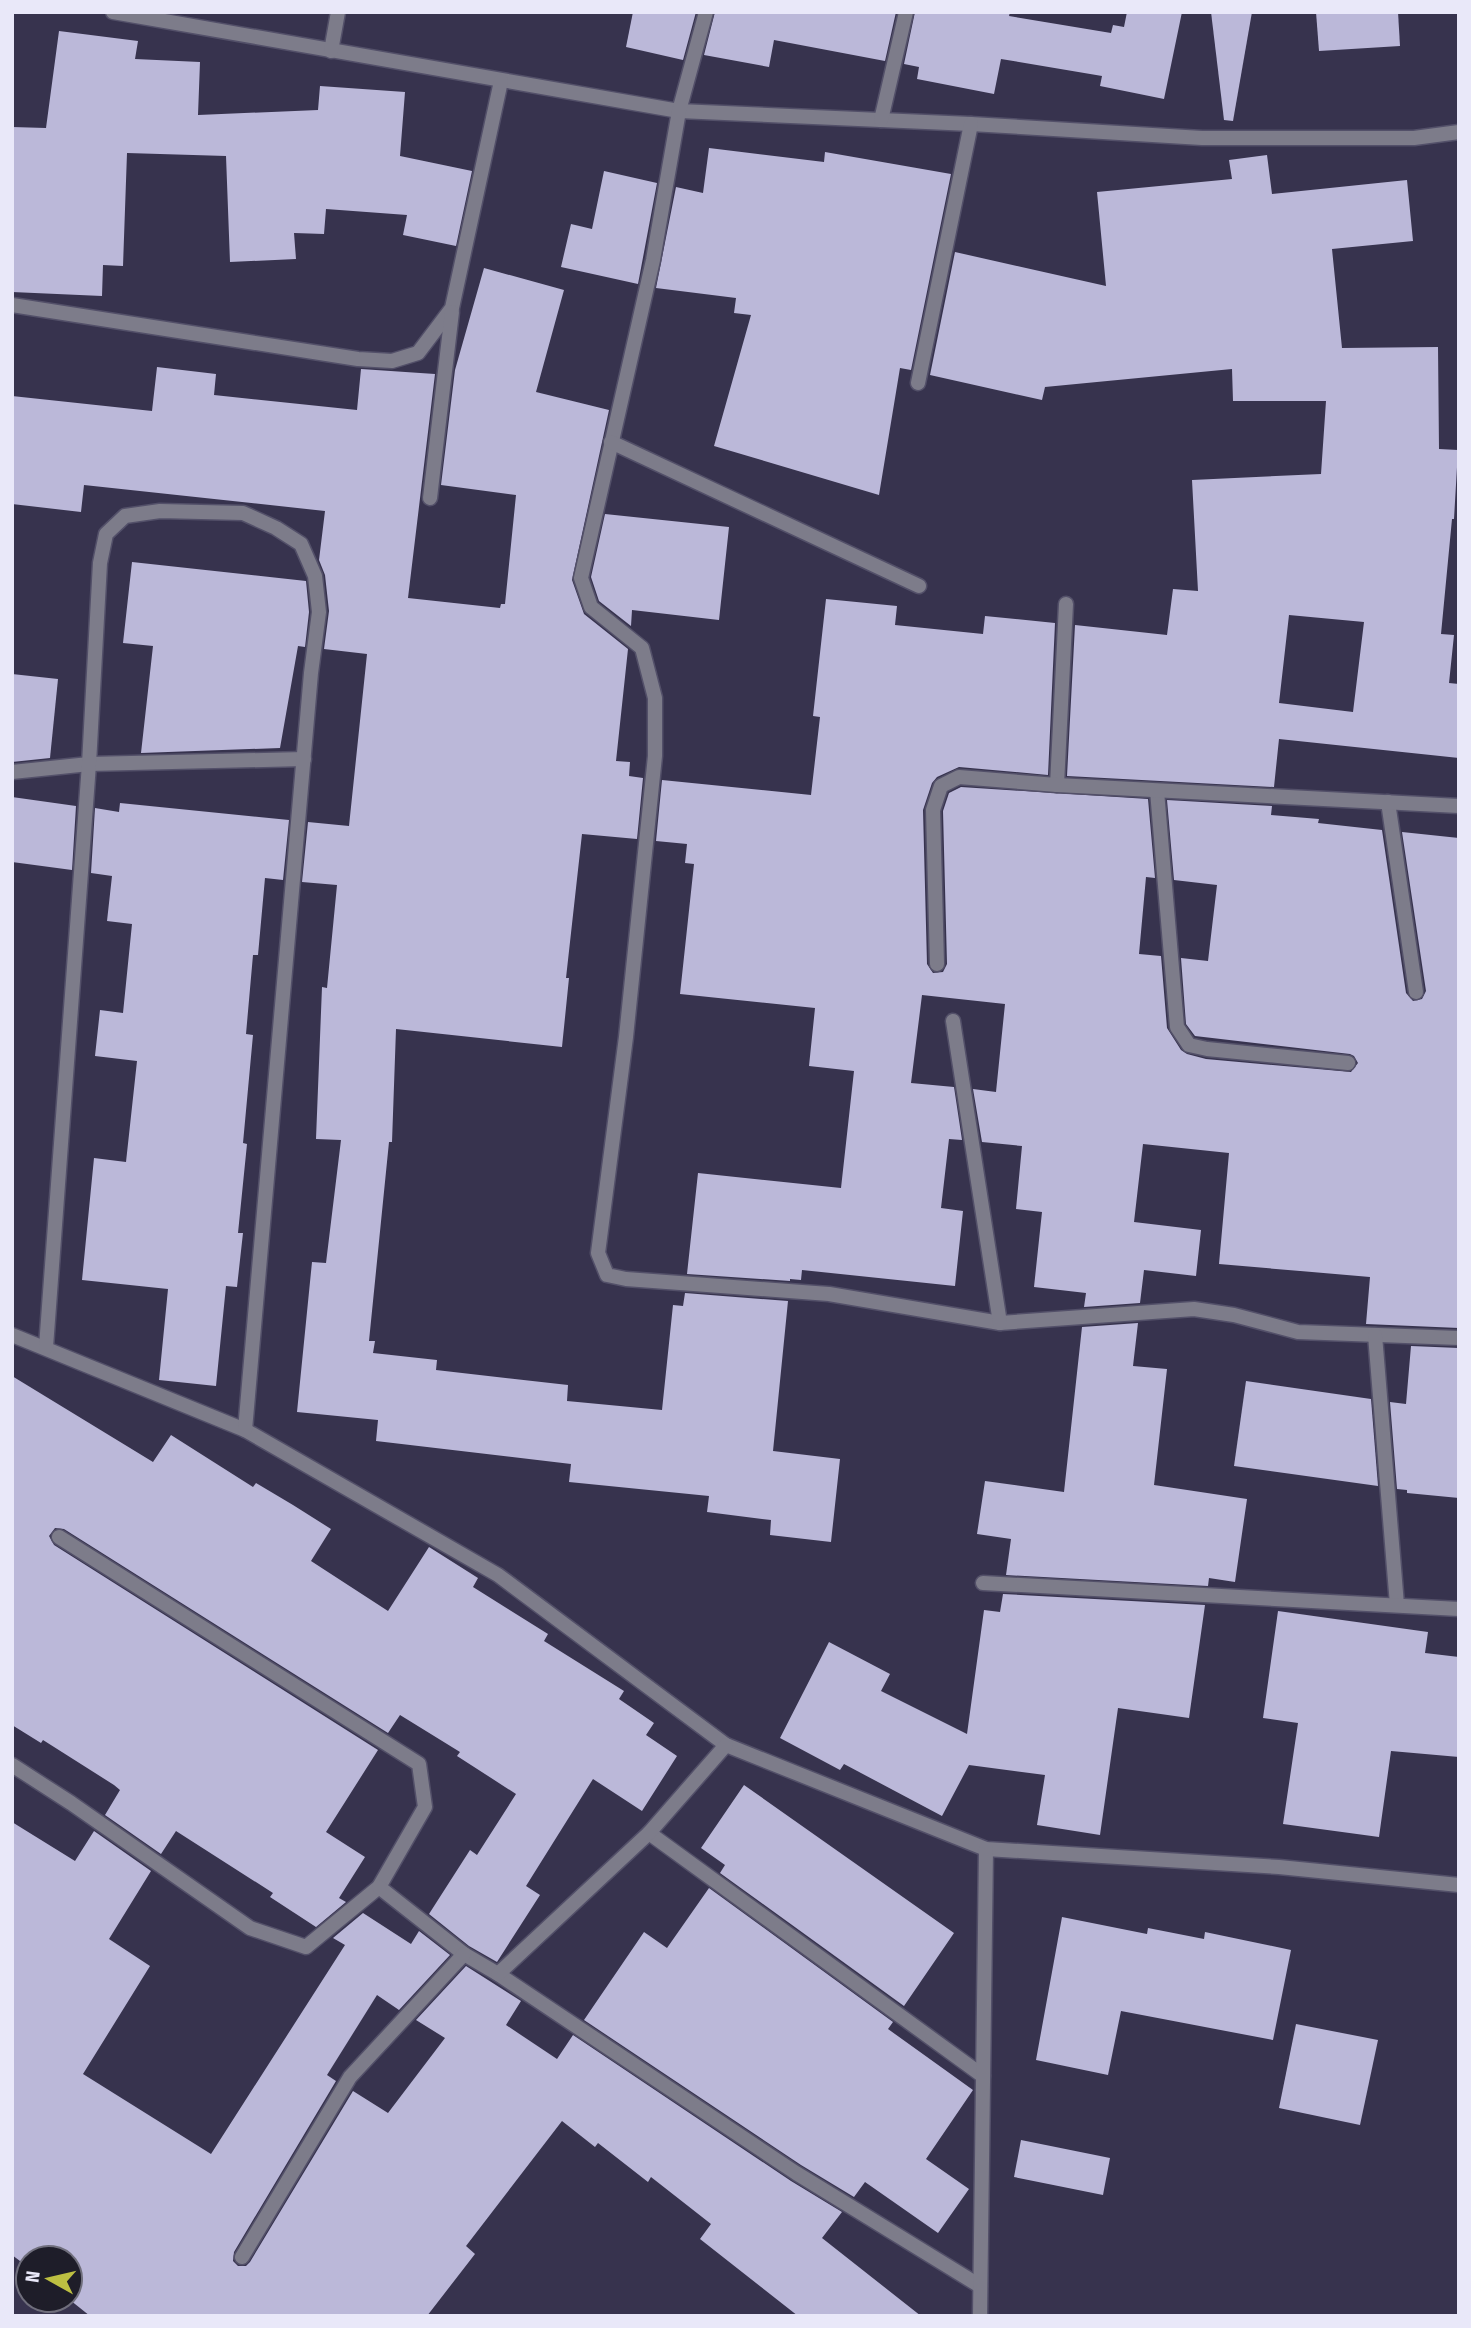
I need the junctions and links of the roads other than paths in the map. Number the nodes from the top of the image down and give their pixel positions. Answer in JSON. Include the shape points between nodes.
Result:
{"nodes":[{"id":1,"x":113,"y":12,"type":"edge"},
{"id":2,"x":338,"y":12,"type":"edge"},
{"id":3,"x":706,"y":12,"type":"edge"},
{"id":4,"x":906,"y":12,"type":"edge"},
{"id":5,"x":331,"y":51,"type":"junction"},
{"id":6,"x":501,"y":81,"type":"junction"},
{"id":7,"x":679,"y":111,"type":"junction"},
{"id":8,"x":881,"y":120,"type":"junction"},
{"id":9,"x":971,"y":124,"type":"junction"},
{"id":10,"x":1459,"y":132,"type":"edge"},
{"id":11,"x":12,"y":305,"type":"edge"},
{"id":12,"x":452,"y":308,"type":"junction"},
{"id":13,"x":918,"y":383,"type":"dead end"},
{"id":14,"x":611,"y":442,"type":"junction"},
{"id":15,"x":430,"y":498,"type":"dead end"},
{"id":16,"x":919,"y":586,"type":"dead end"},
{"id":17,"x":1066,"y":604,"type":"dead end"},
{"id":18,"x":304,"y":759,"type":"junction"},
{"id":19,"x":89,"y":764,"type":"junction"},
{"id":20,"x":12,"y":772,"type":"edge"},
{"id":21,"x":1057,"y":785,"type":"junction"},
{"id":22,"x":1157,"y":791,"type":"junction"},
{"id":23,"x":1388,"y":802,"type":"junction"},
{"id":24,"x":1459,"y":806,"type":"edge"},
{"id":25,"x":937,"y":964,"type":"dead end"},
{"id":26,"x":1416,"y":992,"type":"dead end"},
{"id":27,"x":953,"y":1021,"type":"dead end"},
{"id":28,"x":1348,"y":1063,"type":"dead end"},
{"id":29,"x":1000,"y":1323,"type":"junction"},
{"id":30,"x":12,"y":1335,"type":"edge"},
{"id":31,"x":1376,"y":1335,"type":"junction"},
{"id":32,"x":1459,"y":1338,"type":"edge"},
{"id":33,"x":46,"y":1347,"type":"junction"},
{"id":34,"x":245,"y":1430,"type":"junction"},
{"id":35,"x":59,"y":1537,"type":"dead end"},
{"id":36,"x":983,"y":1583,"type":"dead end"},
{"id":37,"x":1397,"y":1605,"type":"junction"},
{"id":38,"x":1459,"y":1609,"type":"edge"},
{"id":39,"x":726,"y":1745,"type":"junction"},
{"id":40,"x":12,"y":1765,"type":"edge"},
{"id":41,"x":649,"y":1833,"type":"junction"},
{"id":42,"x":986,"y":1849,"type":"junction"},
{"id":43,"x":1459,"y":1885,"type":"edge"},
{"id":44,"x":379,"y":1887,"type":"junction"},
{"id":45,"x":464,"y":1954,"type":"junction"},
{"id":46,"x":498,"y":1974,"type":"junction"},
{"id":47,"x":983,"y":2076,"type":"junction"},
{"id":48,"x":242,"y":2257,"type":"dead end"},
{"id":49,"x":980,"y":2286,"type":"junction"},
{"id":50,"x":980,"y":2316,"type":"edge"}],
"edges":[{"from":1,"to":5,"type":"street"},
{"from":2,"to":5,"type":"street"},
{"from":3,"to":7,"type":"street"},
{"from":4,"to":8,"type":"street"},
{"from":5,"to":6,"type":"street"},
{"from":6,"to":7,"type":"street"},
{"from":6,"to":12,"type":"street"},
{"from":7,"to":8,"type":"street"},
{"from":7,"to":14,"type":"street","via":[[653,260]]},
{"from":8,"to":9,"type":"street"},
{"from":9,"to":10,"type":"street","via":[[1202,138],[1414,138]]},
{"from":9,"to":13,"type":"street"},
{"from":11,"to":12,"type":"street","via":[[392,361],[418,353]]},
{"from":12,"to":15,"type":"street"},
{"from":14,"to":16,"type":"street"},
{"from":14,"to":29,"type":"street","via":[[581,578],[591,607],[642,648],[655,698],[655,755],[598,1253],[607,1275],[829,1294]]},
{"from":17,"to":21,"type":"street"},
{"from":18,"to":19,"type":"street"},
{"from":18,"to":19,"type":"street","via":[[319,612],[315,576],[301,544],[243,513],[160,511],[125,516],[106,534],[100,563]]},
{"from":18,"to":34,"type":"street"},
{"from":19,"to":20,"type":"street"},
{"from":19,"to":33,"type":"street"},
{"from":21,"to":22,"type":"street"},
{"from":21,"to":25,"type":"street","via":[[959,777],[940,786],[933,810]]},
{"from":22,"to":23,"type":"street"},
{"from":22,"to":28,"type":"street","via":[[1178,1027],[1189,1045]]},
{"from":23,"to":24,"type":"street"},
{"from":23,"to":26,"type":"street"},
{"from":27,"to":29,"type":"street"},
{"from":29,"to":31,"type":"street","via":[[1194,1309],[1298,1332]]},
{"from":30,"to":33,"type":"street"},
{"from":31,"to":32,"type":"street"},
{"from":31,"to":37,"type":"street"},
{"from":33,"to":34,"type":"street"},
{"from":34,"to":39,"type":"street","via":[[498,1575]]},
{"from":35,"to":44,"type":"street","via":[[419,1764],[425,1807]]},
{"from":36,"to":37,"type":"street"},
{"from":37,"to":38,"type":"street"},
{"from":39,"to":41,"type":"street"},
{"from":39,"to":42,"type":"street"},
{"from":40,"to":44,"type":"street","via":[[250,1928],[306,1947]]},
{"from":41,"to":46,"type":"street"},
{"from":41,"to":47,"type":"street"},
{"from":42,"to":43,"type":"street","via":[[1279,1867]]},
{"from":42,"to":47,"type":"street"},
{"from":44,"to":45,"type":"street"},
{"from":45,"to":46,"type":"street"},
{"from":45,"to":48,"type":"street","via":[[351,2077]]},
{"from":46,"to":49,"type":"street","via":[[796,2173]]},
{"from":47,"to":49,"type":"street"},
{"from":49,"to":50,"type":"street"}]}
